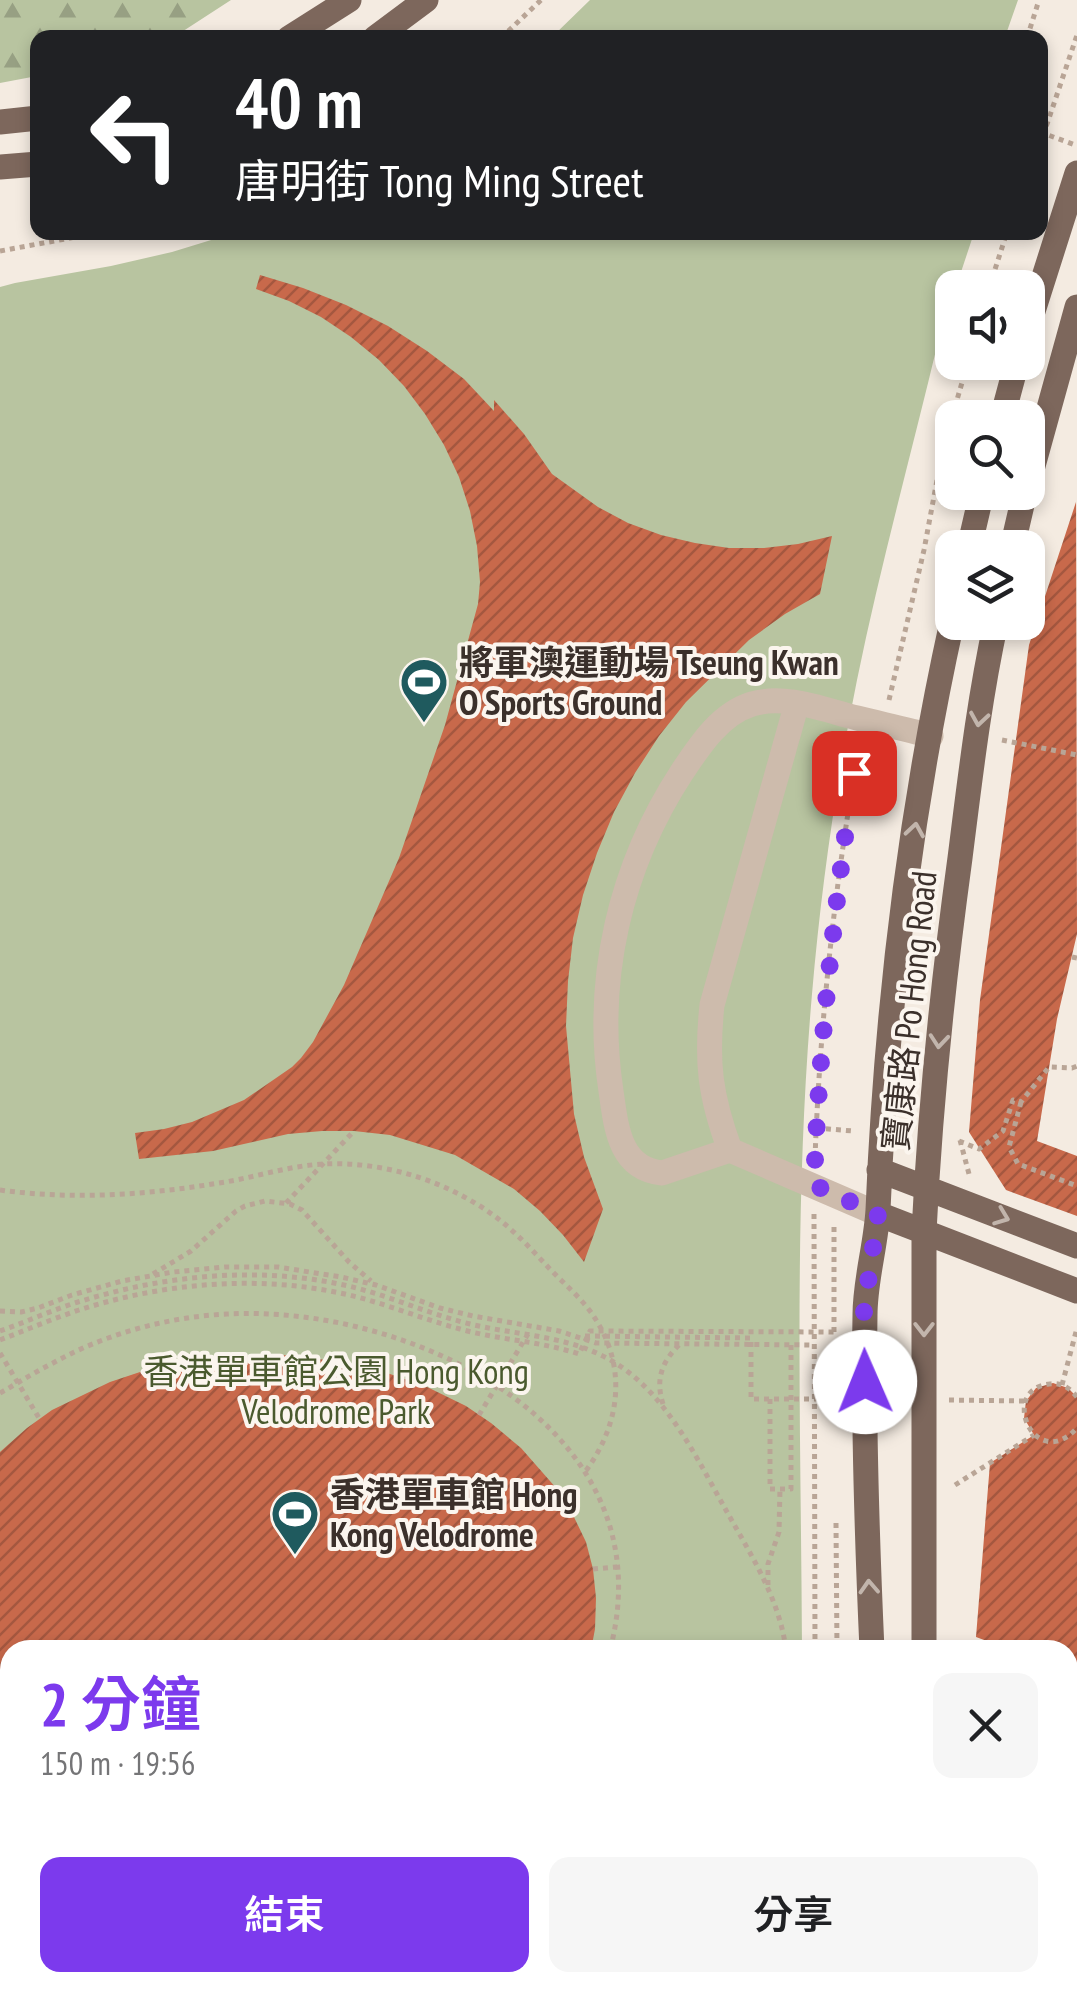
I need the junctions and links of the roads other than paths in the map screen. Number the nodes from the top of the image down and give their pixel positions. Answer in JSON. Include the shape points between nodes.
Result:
{"nodes":[{"id":1,"x":349,"y":0,"type":"edge"},
{"id":2,"x":426,"y":0,"type":"edge"},
{"id":3,"x":302,"y":30,"type":"edge"},
{"id":4,"x":386,"y":30,"type":"edge"},
{"id":5,"x":30,"y":119,"type":"edge"},
{"id":6,"x":0,"y":122,"type":"edge"},
{"id":7,"x":30,"y":165,"type":"edge"},
{"id":8,"x":0,"y":167,"type":"edge"},
{"id":9,"x":1077,"y":173,"type":"edge"},
{"id":10,"x":1045,"y":274,"type":"edge"},
{"id":11,"x":1077,"y":307,"type":"edge"},
{"id":12,"x":1045,"y":423,"type":"edge"},
{"id":13,"x":949,"y":640,"type":"edge"},
{"id":14,"x":993,"y":640,"type":"edge"},
{"id":15,"x":797,"y":703,"type":"junction"},
{"id":16,"x":931,"y":736,"type":"junction"},
{"id":17,"x":730,"y":1150,"type":"junction"},
{"id":18,"x":879,"y":1170,"type":"junction"},
{"id":19,"x":926,"y":1188,"type":"junction"},
{"id":20,"x":878,"y":1214,"type":"junction"},
{"id":21,"x":924,"y":1232,"type":"junction"},
{"id":22,"x":1077,"y":1246,"type":"edge"},
{"id":23,"x":1077,"y":1292,"type":"edge"},
{"id":24,"x":872,"y":1640,"type":"edge"},
{"id":25,"x":924,"y":1640,"type":"edge"}],
"edges":[{"from":1,"to":3,"type":"main road"},
{"from":2,"to":4,"type":"main road"},
{"from":5,"to":6,"type":"main road"},
{"from":7,"to":8,"type":"main road"},
{"from":9,"to":10,"type":"main road"},
{"from":11,"to":12,"type":"main road"},
{"from":13,"to":16,"type":"main road","name":"寶康路 Po Hong Road"},
{"from":14,"to":19,"type":"main road","name":"寶康路 Po Hong Road","one_way":true,"via":[[956,883]]},
{"from":15,"to":16,"type":"lane"},
{"from":15,"to":17,"type":"lane","via":[[712,1005],[710,1079]]},
{"from":15,"to":17,"type":"lane","via":[[768,701],[739,710],[690,759],[638,854],[612,945],[607,1066],[622,1147],[634,1164],[662,1173]]},
{"from":18,"to":16,"type":"main road","name":"寶康路 Po Hong Road","one_way":true,"via":[[908,876]]},
{"from":17,"to":20,"type":"lane"},
{"from":18,"to":19,"type":"main road"},
{"from":18,"to":20,"type":"main road","name":"寶康路 Po Hong Road"},
{"from":19,"to":21,"type":"main road","name":"寶康路 Po Hong Road"},
{"from":19,"to":22,"type":"main road","one_way":true},
{"from":20,"to":21,"type":"main road"},
{"from":24,"to":20,"type":"main road","name":"寶康路 Po Hong Road","one_way":true,"via":[[864,1310]]},
{"from":21,"to":23,"type":"main road"},
{"from":21,"to":25,"type":"main road","name":"寶康路 Po Hong Road","one_way":true}]}
